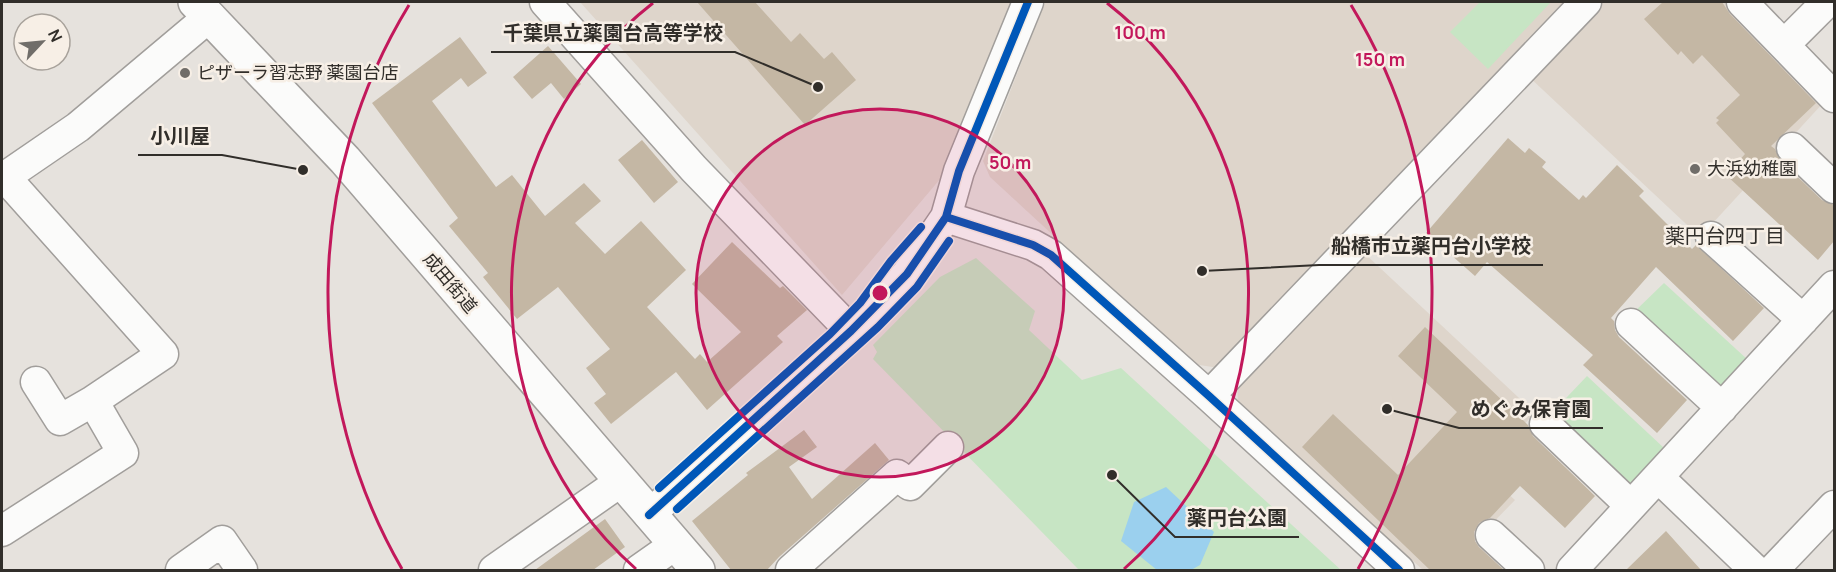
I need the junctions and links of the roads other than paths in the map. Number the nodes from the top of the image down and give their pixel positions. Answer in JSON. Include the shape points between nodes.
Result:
{"nodes":[{"id":1,"x":545,"y":2,"type":"edge"},
{"id":2,"x":1028,"y":2,"type":"edge"},
{"id":3,"x":1586,"y":2,"type":"edge"},
{"id":4,"x":1742,"y":2,"type":"edge"},
{"id":5,"x":1827,"y":2,"type":"edge"},
{"id":6,"x":203,"y":9,"type":"edge"},
{"id":7,"x":1784,"y":45,"type":"junction"},
{"id":8,"x":1834,"y":97,"type":"edge"},
{"id":9,"x":1792,"y":148,"type":"dead end"},
{"id":10,"x":3,"y":178,"type":"edge"},
{"id":11,"x":1834,"y":188,"type":"edge"},
{"id":12,"x":946,"y":217,"type":"junction"},
{"id":13,"x":1712,"y":237,"type":"dead end"},
{"id":14,"x":1834,"y":286,"type":"edge"},
{"id":15,"x":1803,"y":320,"type":"junction"},
{"id":16,"x":1631,"y":324,"type":"dead end"},
{"id":17,"x":851,"y":332,"type":"junction"},
{"id":18,"x":36,"y":382,"type":"dead end"},
{"id":19,"x":1209,"y":396,"type":"junction"},
{"id":20,"x":93,"y":401,"type":"junction"},
{"id":21,"x":1722,"y":408,"type":"junction"},
{"id":22,"x":1545,"y":424,"type":"dead end"},
{"id":23,"x":948,"y":447,"type":"dead end"},
{"id":24,"x":1658,"y":477,"type":"junction"},
{"id":25,"x":620,"y":482,"type":"junction"},
{"id":26,"x":1631,"y":506,"type":"junction"},
{"id":27,"x":1834,"y":506,"type":"edge"},
{"id":28,"x":649,"y":515,"type":"junction"},
{"id":29,"x":2,"y":531,"type":"edge"},
{"id":30,"x":1491,"y":535,"type":"dead end"},
{"id":31,"x":676,"y":544,"type":"junction"},
{"id":32,"x":181,"y":570,"type":"edge"},
{"id":33,"x":242,"y":570,"type":"edge"},
{"id":34,"x":494,"y":570,"type":"edge"},
{"id":35,"x":639,"y":570,"type":"edge"},
{"id":36,"x":698,"y":570,"type":"edge"},
{"id":37,"x":790,"y":570,"type":"edge"},
{"id":38,"x":1399,"y":570,"type":"edge"},
{"id":39,"x":1529,"y":570,"type":"edge"},
{"id":40,"x":1572,"y":570,"type":"edge"},
{"id":41,"x":1755,"y":570,"type":"edge"},
{"id":42,"x":1773,"y":570,"type":"edge"}],
"edges":[{"from":1,"to":17,"type":"street","via":[[694,169]]},
{"from":2,"to":12,"type":"street","via":[[959,171]]},
{"from":3,"to":19,"type":"street"},
{"from":4,"to":7,"type":"street"},
{"from":5,"to":7,"type":"street"},
{"from":6,"to":10,"type":"street","via":[[78,127]]},
{"from":6,"to":25,"type":"highway","name":"成田街道","via":[[345,159]]},
{"from":7,"to":8,"type":"street"},
{"from":9,"to":11,"type":"street"},
{"from":10,"to":20,"type":"street","via":[[163,354]]},
{"from":12,"to":17,"type":"street","via":[[907,274]]},
{"from":12,"to":19,"type":"street","via":[[1033,245],[1051,255]]},
{"from":13,"to":15,"type":"street"},
{"from":14,"to":15,"type":"street"},
{"from":15,"to":21,"type":"street"},
{"from":16,"to":21,"type":"street"},
{"from":17,"to":28,"type":"street"},
{"from":18,"to":20,"type":"street","via":[[60,420]]},
{"from":19,"to":38,"type":"street"},
{"from":20,"to":29,"type":"street","via":[[123,453]]},
{"from":21,"to":24,"type":"street"},
{"from":22,"to":26,"type":"street"},
{"from":23,"to":37,"type":"street","via":[[910,485],[897,475]]},
{"from":24,"to":26,"type":"street"},
{"from":24,"to":41,"type":"street"},
{"from":25,"to":28,"type":"highway","name":"成田街道"},
{"from":25,"to":34,"type":"street"},
{"from":26,"to":40,"type":"street"},
{"from":27,"to":42,"type":"street"},
{"from":28,"to":31,"type":"highway","name":"成田街道"},
{"from":30,"to":39,"type":"street"},
{"from":31,"to":35,"type":"street"},
{"from":31,"to":36,"type":"highway","name":"成田街道"},
{"from":32,"to":33,"type":"street","via":[[222,541]]}]}
